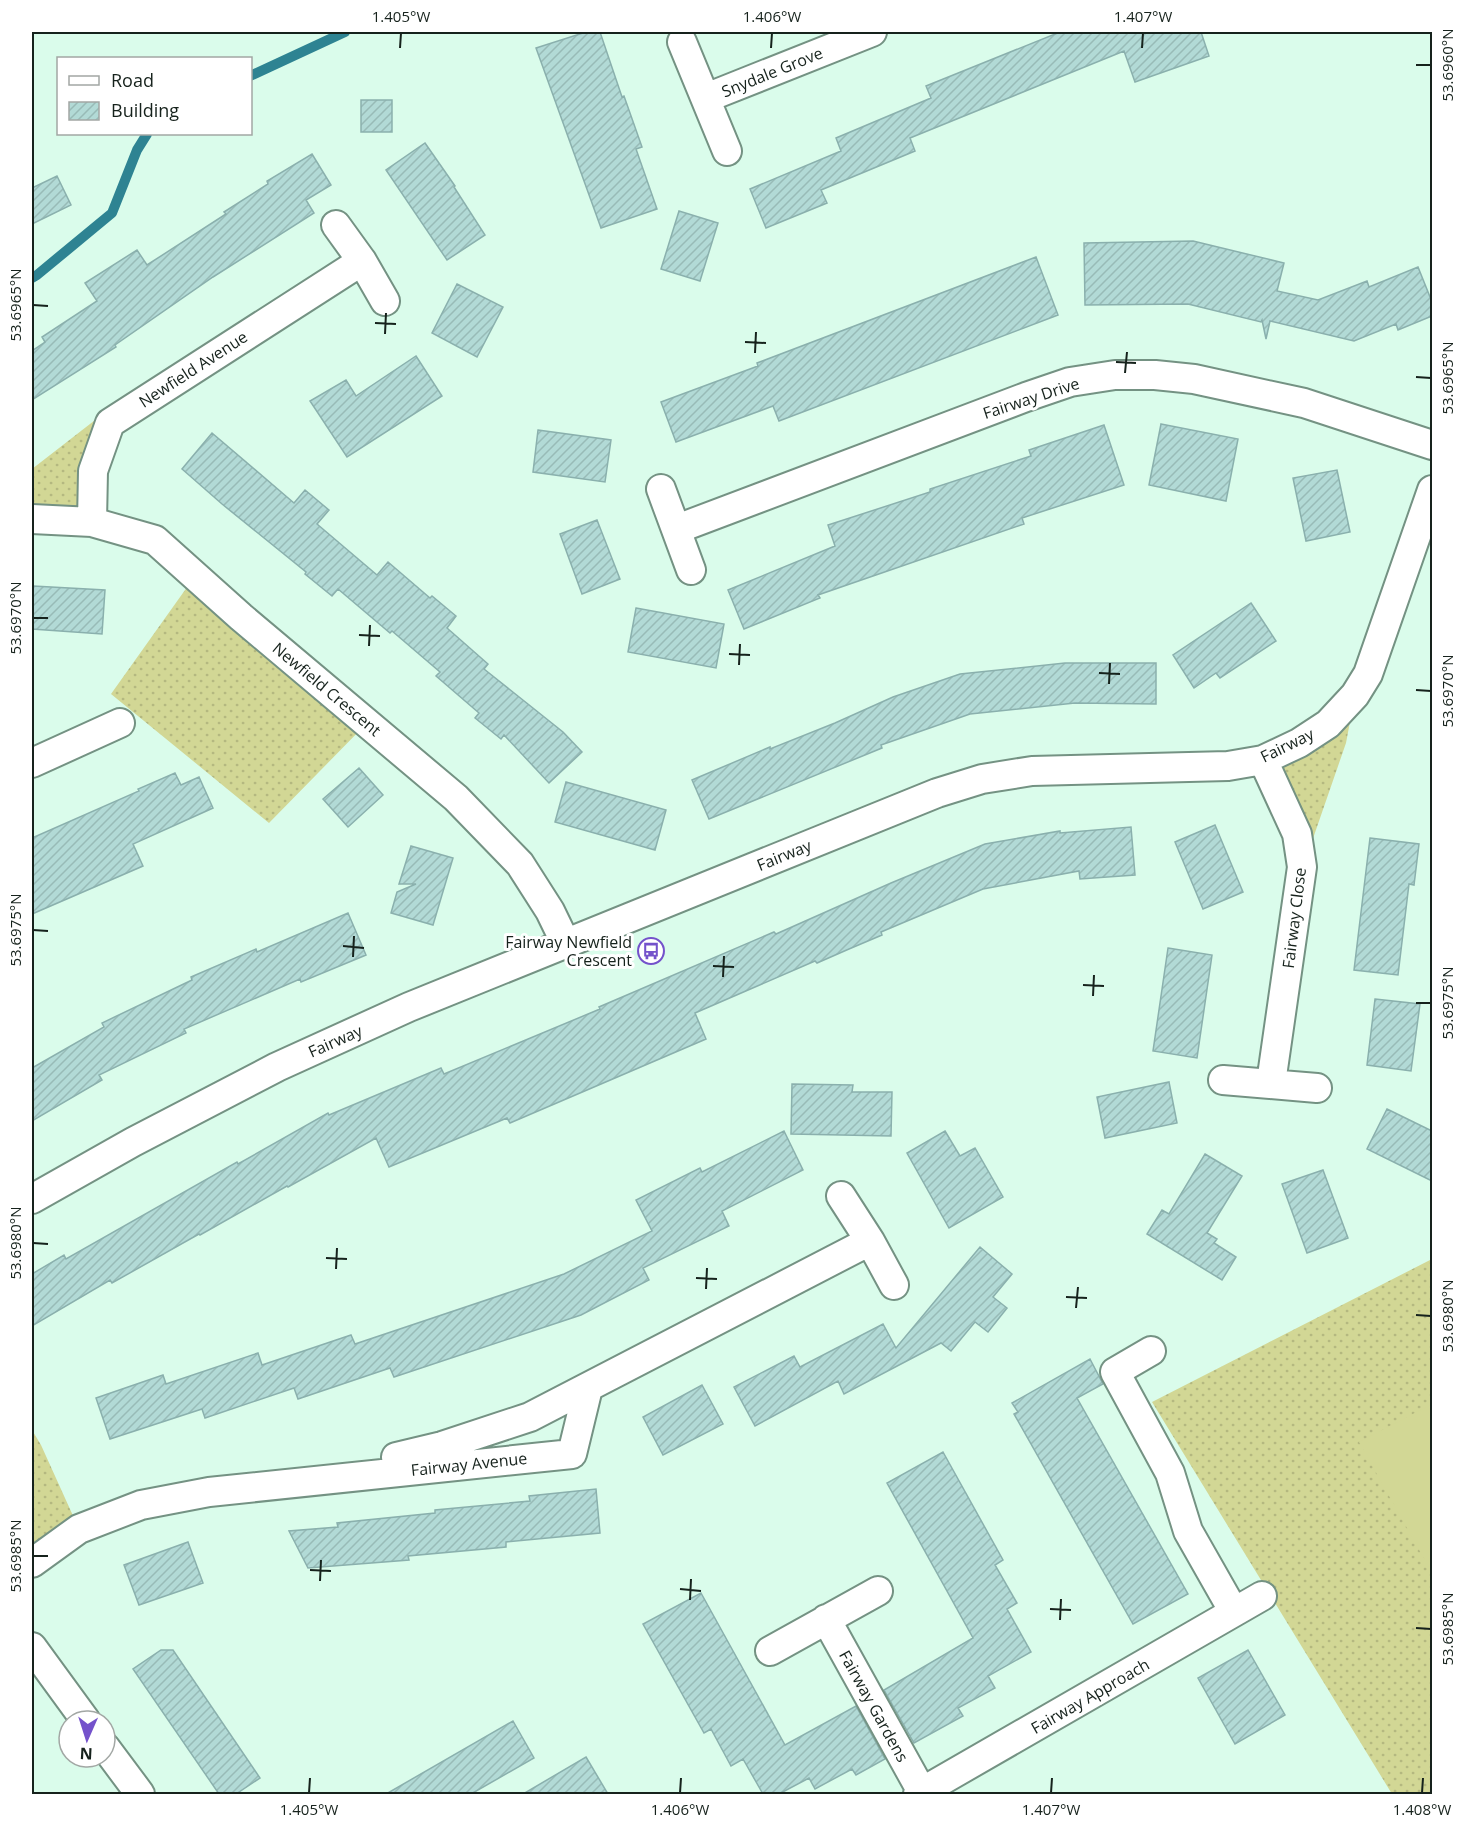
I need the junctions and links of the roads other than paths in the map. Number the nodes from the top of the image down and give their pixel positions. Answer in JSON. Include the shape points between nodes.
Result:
{"nodes":[{"id":1,"x":872,"y":32,"type":"edge"},
{"id":2,"x":682,"y":42,"type":"dead end"},
{"id":3,"x":706,"y":98,"type":"junction"},
{"id":4,"x":727,"y":151,"type":"dead end"},
{"id":5,"x":336,"y":225,"type":"dead end"},
{"id":6,"x":362,"y":261,"type":"junction"},
{"id":7,"x":385,"y":301,"type":"dead end"},
{"id":8,"x":1432,"y":445,"type":"edge"},
{"id":9,"x":661,"y":489,"type":"dead end"},
{"id":10,"x":1432,"y":490,"type":"edge"},
{"id":11,"x":32,"y":519,"type":"edge"},
{"id":12,"x":92,"y":522,"type":"junction"},
{"id":13,"x":677,"y":529,"type":"junction"},
{"id":14,"x":691,"y":570,"type":"dead end"},
{"id":15,"x":120,"y":723,"type":"dead end"},
{"id":16,"x":1263,"y":760,"type":"junction"},
{"id":17,"x":32,"y":763,"type":"edge"},
{"id":18,"x":566,"y":944,"type":"junction"},
{"id":19,"x":1223,"y":1080,"type":"dead end"},
{"id":20,"x":1271,"y":1083,"type":"junction"},
{"id":21,"x":1317,"y":1088,"type":"dead end"},
{"id":22,"x":841,"y":1196,"type":"dead end"},
{"id":23,"x":32,"y":1199,"type":"edge"},
{"id":24,"x":870,"y":1241,"type":"junction"},
{"id":25,"x":894,"y":1286,"type":"dead end"},
{"id":26,"x":1151,"y":1351,"type":"dead end"},
{"id":27,"x":588,"y":1388,"type":"junction"},
{"id":28,"x":298,"y":1482,"type":"junction"},
{"id":29,"x":32,"y":1563,"type":"edge"},
{"id":30,"x":878,"y":1591,"type":"dead end"},
{"id":31,"x":1262,"y":1596,"type":"dead end"},
{"id":32,"x":1234,"y":1612,"type":"junction"},
{"id":33,"x":826,"y":1619,"type":"junction"},
{"id":34,"x":32,"y":1647,"type":"edge"},
{"id":35,"x":770,"y":1651,"type":"dead end"},
{"id":36,"x":77,"y":1709,"type":"edge"},
{"id":37,"x":117,"y":1763,"type":"edge"},
{"id":38,"x":920,"y":1793,"type":"edge"},
{"id":39,"x":140,"y":1794,"type":"edge"}],
"edges":[{"from":1,"to":3,"type":"street","name":"Snydale Grove"},
{"from":2,"to":3,"type":"street","name":"Snydale Grove"},
{"from":3,"to":4,"type":"street","name":"Snydale Grove"},
{"from":5,"to":6,"type":"street"},
{"from":6,"to":7,"type":"street"},
{"from":6,"to":12,"type":"street","name":"Newfield Avenue","via":[[110,423],[93,471]]},
{"from":8,"to":13,"type":"street","name":"Fairway Drive","via":[[1304,403],[1194,380],[1114,375],[1070,382],[1026,397]]},
{"from":9,"to":13,"type":"street"},
{"from":10,"to":16,"type":"street","name":"Fairway","via":[[1368,674],[1355,695],[1328,724]]},
{"from":11,"to":12,"type":"street","name":"Newfield Crescent"},
{"from":12,"to":18,"type":"street","name":"Newfield Crescent","via":[[155,540],[456,798],[520,864]]},
{"from":13,"to":14,"type":"street"},
{"from":15,"to":17,"type":"street"},
{"from":16,"to":18,"type":"street","name":"Fairway","via":[[1228,766],[1032,771],[982,779],[937,793]]},
{"from":16,"to":20,"type":"street","name":"Fairway Close","via":[[1297,834],[1302,867]]},
{"from":18,"to":23,"type":"street","name":"Fairway","via":[[409,1007],[278,1067]]},
{"from":19,"to":20,"type":"street"},
{"from":20,"to":21,"type":"street"},
{"from":22,"to":24,"type":"street"},
{"from":24,"to":25,"type":"street"},
{"from":24,"to":27,"type":"street","name":"Fairway Avenue"},
{"from":26,"to":32,"type":"street","via":[[1115,1372],[1170,1473],[1188,1531]]},
{"from":27,"to":28,"type":"street","name":"Fairway Avenue","via":[[530,1417],[442,1446]]},
{"from":27,"to":28,"type":"street","name":"Fairway Avenue","via":[[572,1454]]},
{"from":28,"to":29,"type":"street","name":"Fairway Avenue","via":[[209,1492],[141,1506],[79,1529]]},
{"from":30,"to":33,"type":"street"},
{"from":31,"to":32,"type":"street","name":"Fairway Approach"},
{"from":32,"to":38,"type":"street","name":"Fairway Approach"},
{"from":33,"to":35,"type":"street"},
{"from":33,"to":38,"type":"street","name":"Fairway Gardens"},
{"from":34,"to":36,"type":"street"},
{"from":37,"to":39,"type":"street"}]}
